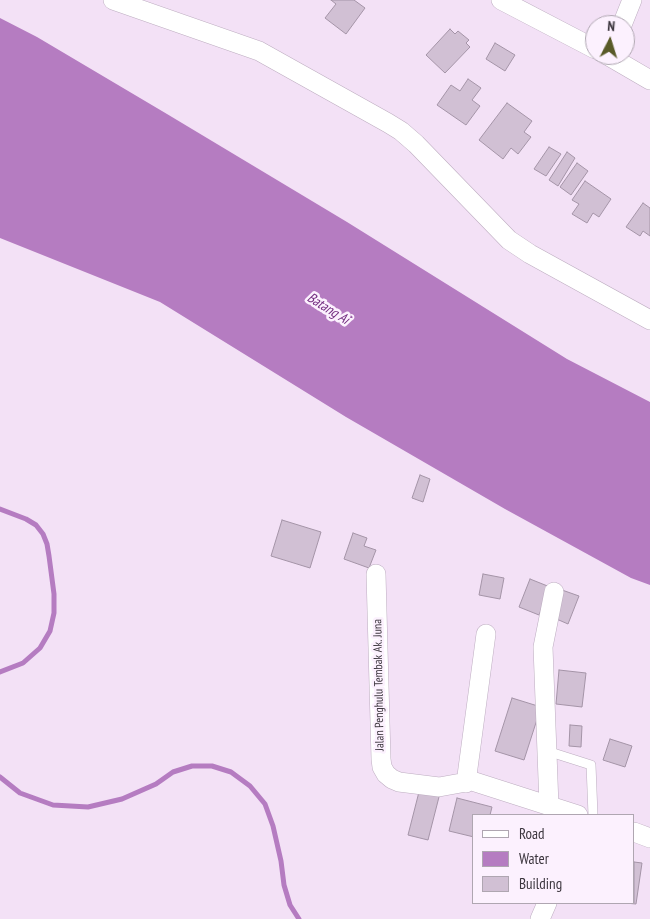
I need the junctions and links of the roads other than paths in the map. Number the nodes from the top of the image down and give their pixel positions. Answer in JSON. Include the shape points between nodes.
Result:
{"nodes":[{"id":1,"x":113,"y":0,"type":"edge"},
{"id":2,"x":501,"y":0,"type":"edge"},
{"id":3,"x":632,"y":0,"type":"edge"},
{"id":4,"x":626,"y":15,"type":"edge"},
{"id":5,"x":585,"y":44,"type":"edge"},
{"id":6,"x":624,"y":65,"type":"edge"},
{"id":7,"x":650,"y":80,"type":"edge"},
{"id":8,"x":650,"y":320,"type":"edge"},
{"id":9,"x":376,"y":574,"type":"dead end"},
{"id":10,"x":554,"y":592,"type":"dead end"},
{"id":11,"x":486,"y":634,"type":"dead end"},
{"id":12,"x":546,"y":751,"type":"junction"},
{"id":13,"x":466,"y":783,"type":"junction"},
{"id":14,"x":549,"y":806,"type":"junction"},
{"id":15,"x":575,"y":814,"type":"edge"},
{"id":16,"x":593,"y":814,"type":"edge"},
{"id":17,"x":635,"y":832,"type":"edge"},
{"id":18,"x":650,"y":838,"type":"edge"},
{"id":19,"x":547,"y":904,"type":"edge"},
{"id":20,"x":540,"y":919,"type":"edge"}],
"edges":[{"from":1,"to":8,"type":"street","via":[[259,51],[395,127],[416,144],[509,240]]},
{"from":2,"to":5,"type":"street"},
{"from":3,"to":4,"type":"street"},
{"from":6,"to":7,"type":"street"},
{"from":9,"to":13,"type":"street","name":"Jalan Penghulu Tembak Ak. Juna","via":[[382,767],[386,774],[399,782],[439,787]]},
{"from":10,"to":12,"type":"street","via":[[543,647]]},
{"from":11,"to":13,"type":"street"},
{"from":12,"to":14,"type":"street"},
{"from":12,"to":16,"type":"lane","via":[[591,765]]},
{"from":13,"to":14,"type":"street","name":"Jalan Penghulu Tembak Ak. Juna","via":[[472,781]]},
{"from":14,"to":15,"type":"street","name":"Jalan Penghulu Tembak Ak. Juna"},
{"from":17,"to":18,"type":"street"},
{"from":19,"to":20,"type":"street"}]}
